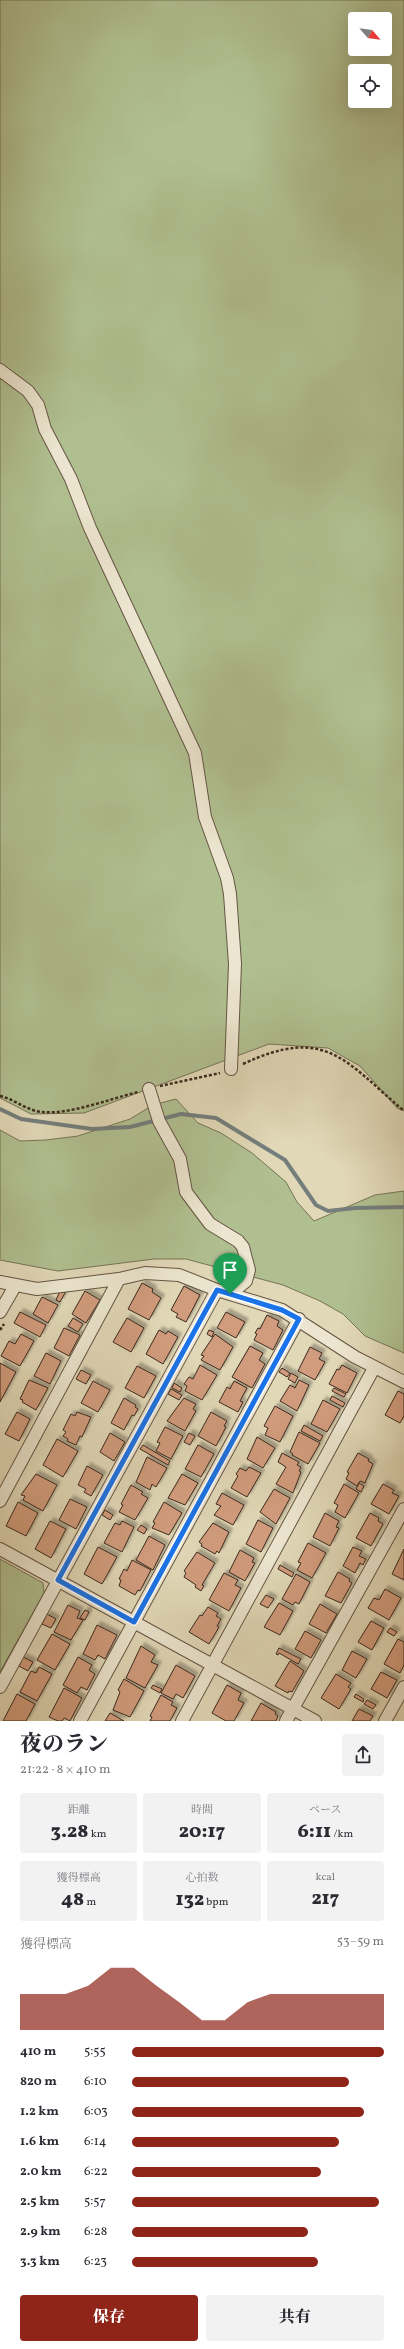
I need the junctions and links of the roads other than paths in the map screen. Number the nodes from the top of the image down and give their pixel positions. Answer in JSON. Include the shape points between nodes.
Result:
{"nodes":[{"id":1,"x":0,"y":370,"type":"edge"},
{"id":2,"x":231,"y":1069,"type":"road end"},
{"id":3,"x":149,"y":1089,"type":"road end"},
{"id":4,"x":119,"y":1279,"type":"junction"},
{"id":5,"x":0,"y":1282,"type":"edge"},
{"id":6,"x":15,"y":1286,"type":"junction"},
{"id":7,"x":217,"y":1290,"type":"junction"},
{"id":8,"x":230,"y":1294,"type":"junction"},
{"id":9,"x":0,"y":1312,"type":"edge"},
{"id":10,"x":299,"y":1319,"type":"junction"},
{"id":11,"x":374,"y":1368,"type":"junction"},
{"id":12,"x":404,"y":1382,"type":"edge"},
{"id":13,"x":0,"y":1501,"type":"edge"},
{"id":14,"x":404,"y":1509,"type":"edge"},
{"id":15,"x":0,"y":1548,"type":"edge"},
{"id":16,"x":58,"y":1580,"type":"junction"},
{"id":17,"x":134,"y":1622,"type":"junction"},
{"id":18,"x":212,"y":1665,"type":"junction"},
{"id":19,"x":0,"y":1687,"type":"edge"},
{"id":20,"x":404,"y":1687,"type":"edge"},
{"id":21,"x":292,"y":1709,"type":"junction"},
{"id":22,"x":80,"y":1721,"type":"edge"},
{"id":23,"x":182,"y":1721,"type":"edge"},
{"id":24,"x":286,"y":1721,"type":"edge"},
{"id":25,"x":315,"y":1721,"type":"edge"},
{"id":26,"x":385,"y":1721,"type":"edge"}],
"edges":[{"from":1,"to":2,"type":"street","via":[[28,391],[38,405],[45,429],[71,479],[90,528],[195,753],[205,817],[227,878],[230,894],[235,964]]},
{"from":3,"to":8,"type":"street","via":[[159,1121],[180,1159],[186,1192],[210,1224],[243,1247],[249,1270],[246,1281]]},
{"from":4,"to":6,"type":"street","via":[[37,1289]]},
{"from":4,"to":7,"type":"street","via":[[145,1273],[179,1275]]},
{"from":4,"to":13,"type":"street"},
{"from":5,"to":6,"type":"street"},
{"from":6,"to":9,"type":"street"},
{"from":7,"to":8,"type":"street"},
{"from":7,"to":16,"type":"street"},
{"from":8,"to":10,"type":"street","via":[[282,1310]]},
{"from":10,"to":11,"type":"street"},
{"from":10,"to":17,"type":"street"},
{"from":11,"to":12,"type":"street"},
{"from":11,"to":18,"type":"street"},
{"from":14,"to":21,"type":"street"},
{"from":15,"to":16,"type":"street"},
{"from":16,"to":17,"type":"street"},
{"from":16,"to":19,"type":"street"},
{"from":17,"to":18,"type":"street"},
{"from":17,"to":22,"type":"street"},
{"from":18,"to":21,"type":"street"},
{"from":18,"to":23,"type":"street"},
{"from":20,"to":26,"type":"street"},
{"from":21,"to":24,"type":"street"},
{"from":21,"to":25,"type":"street"}]}
